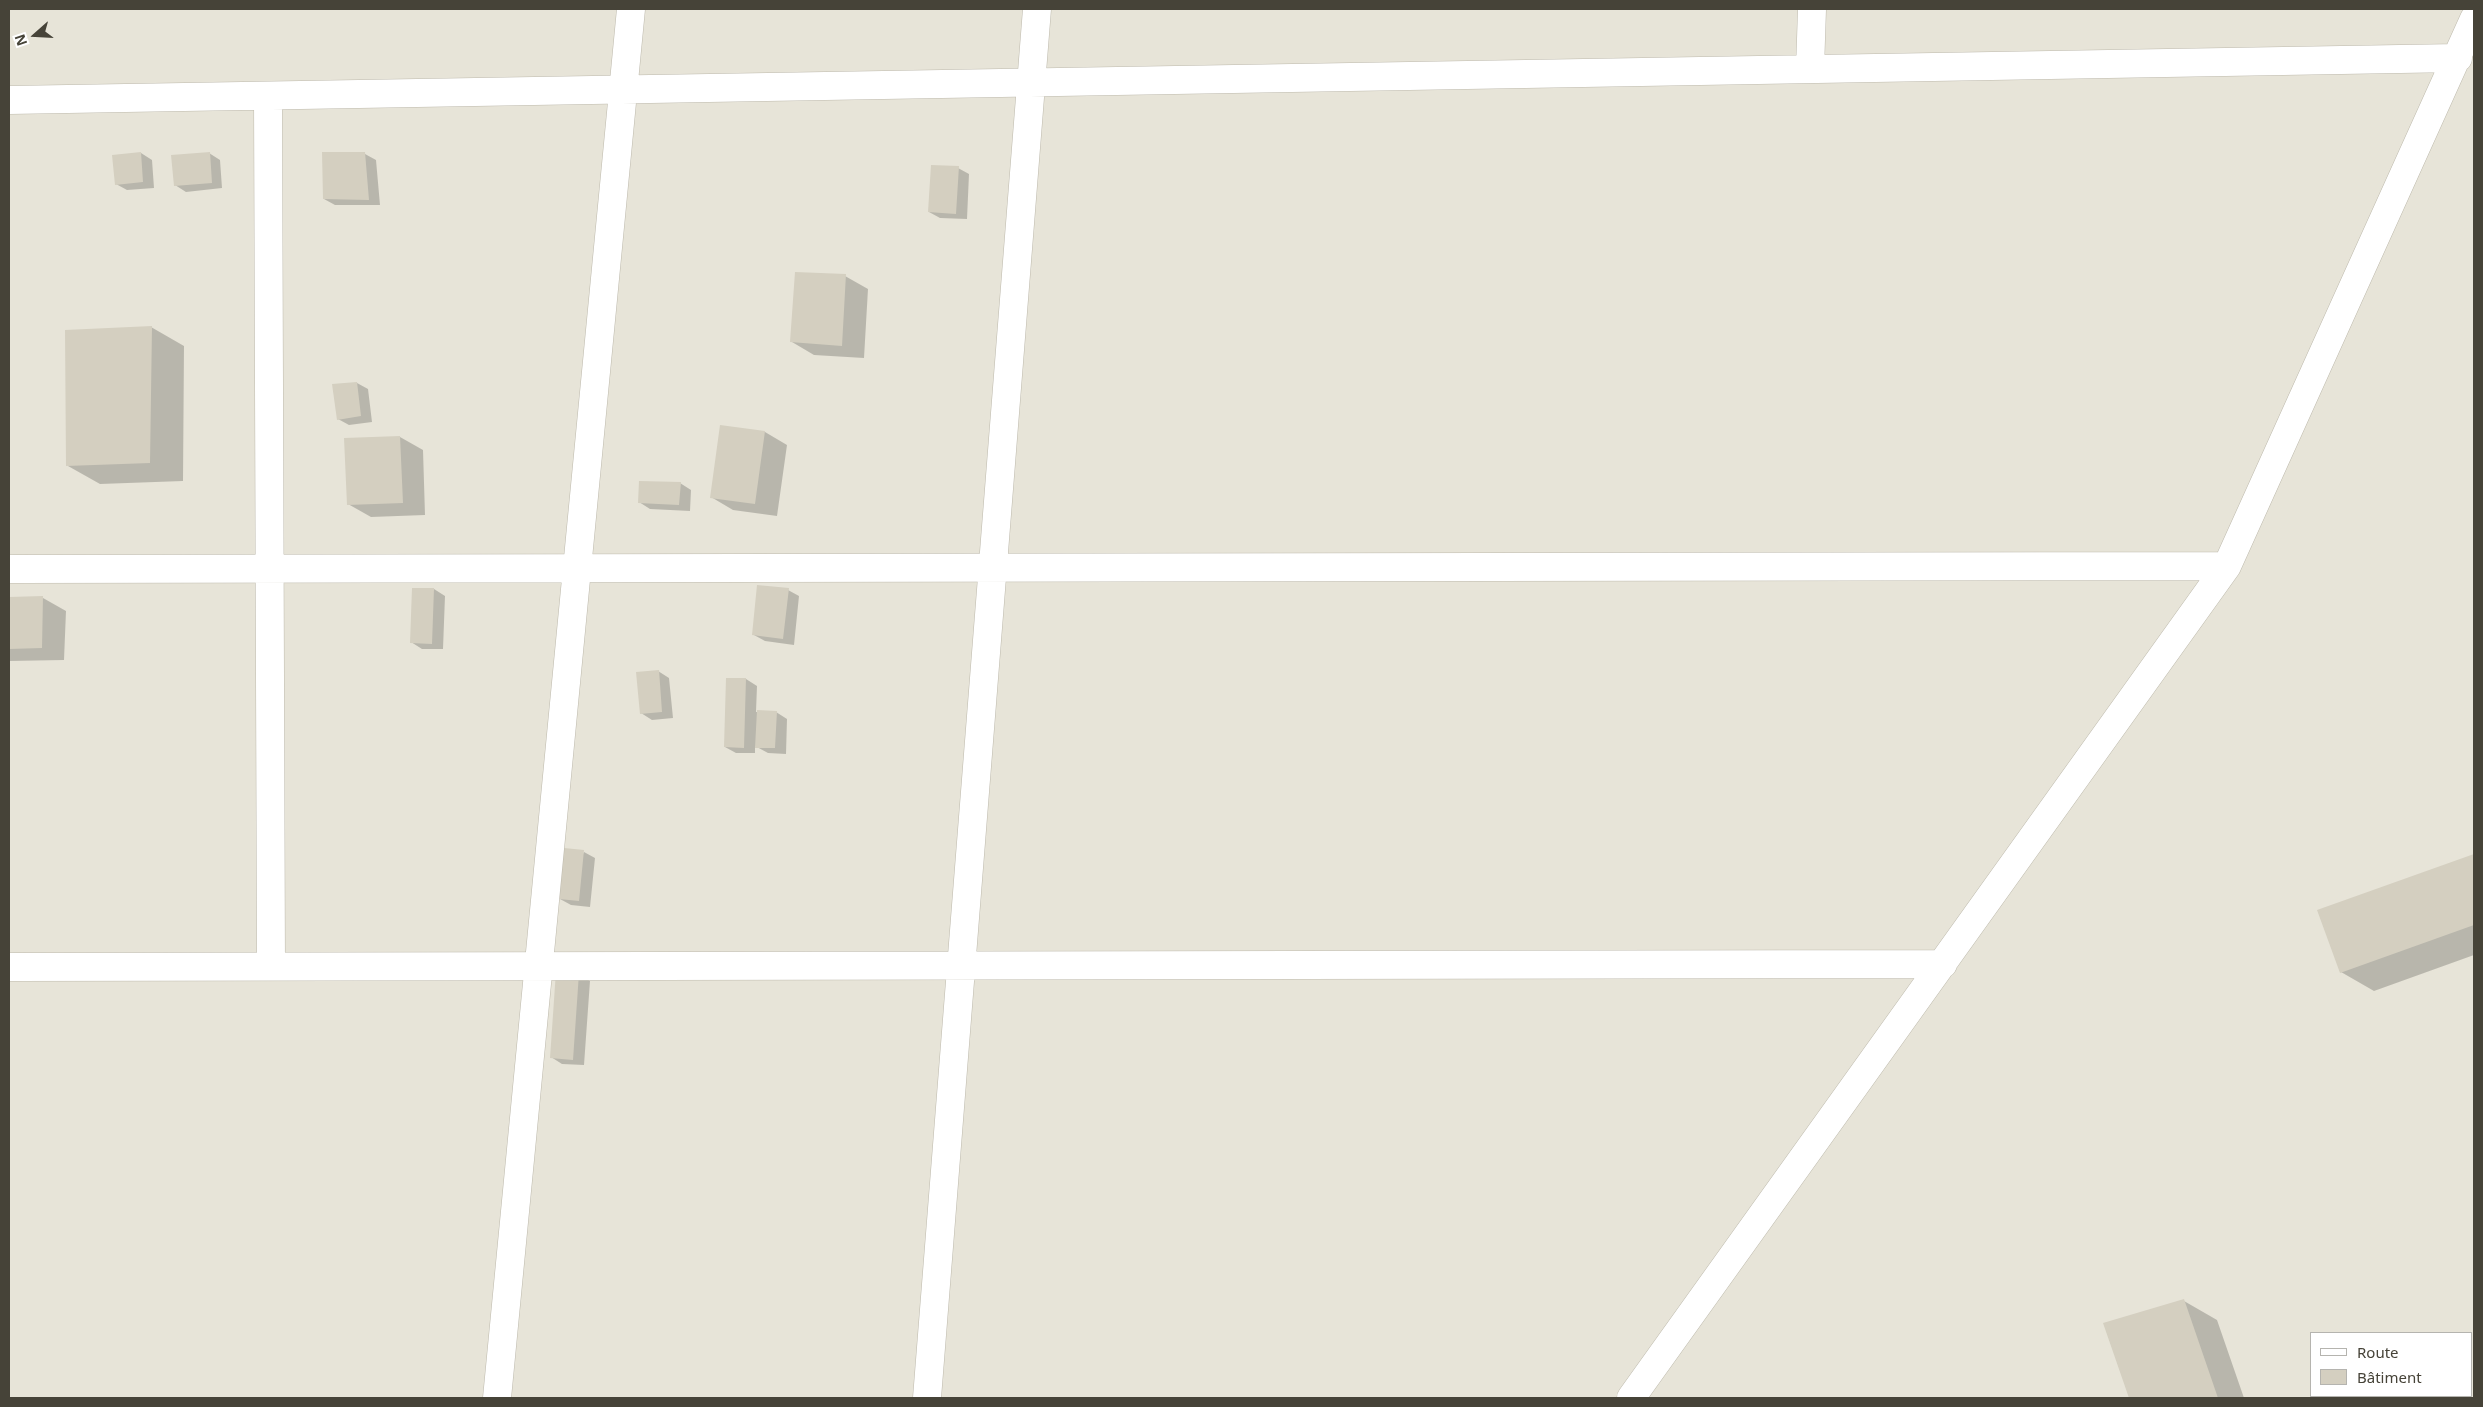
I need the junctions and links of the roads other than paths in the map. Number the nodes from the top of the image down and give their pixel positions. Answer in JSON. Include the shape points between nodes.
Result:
{"nodes":[{"id":1,"x":631,"y":9,"type":"edge"},
{"id":2,"x":1037,"y":9,"type":"edge"},
{"id":3,"x":1812,"y":9,"type":"edge"},
{"id":4,"x":2474,"y":19,"type":"edge"},
{"id":5,"x":2458,"y":58,"type":"junction"},
{"id":6,"x":1810,"y":69,"type":"junction"},
{"id":7,"x":1031,"y":82,"type":"junction"},
{"id":8,"x":623,"y":89,"type":"junction"},
{"id":9,"x":268,"y":96,"type":"junction"},
{"id":10,"x":9,"y":100,"type":"edge"},
{"id":11,"x":2228,"y":566,"type":"junction"},
{"id":12,"x":577,"y":568,"type":"junction"},
{"id":13,"x":994,"y":568,"type":"junction"},
{"id":14,"x":9,"y":569,"type":"edge"},
{"id":15,"x":270,"y":569,"type":"junction"},
{"id":16,"x":1943,"y":964,"type":"junction"},
{"id":17,"x":538,"y":965,"type":"junction"},
{"id":18,"x":962,"y":965,"type":"junction"},
{"id":19,"x":272,"y":966,"type":"junction"},
{"id":20,"x":9,"y":967,"type":"edge"},
{"id":21,"x":496,"y":1398,"type":"edge"},
{"id":22,"x":927,"y":1398,"type":"edge"},
{"id":23,"x":1631,"y":1398,"type":"edge"}],
"edges":[{"from":1,"to":8,"type":"street"},
{"from":2,"to":7,"type":"street"},
{"from":3,"to":6,"type":"street"},
{"from":4,"to":5,"type":"street"},
{"from":5,"to":6,"type":"street"},
{"from":5,"to":11,"type":"street"},
{"from":6,"to":7,"type":"street"},
{"from":7,"to":8,"type":"street"},
{"from":7,"to":13,"type":"street"},
{"from":8,"to":9,"type":"street"},
{"from":8,"to":12,"type":"street"},
{"from":9,"to":10,"type":"street"},
{"from":9,"to":15,"type":"street"},
{"from":11,"to":13,"type":"street"},
{"from":11,"to":16,"type":"street"},
{"from":12,"to":13,"type":"street"},
{"from":12,"to":15,"type":"street"},
{"from":12,"to":17,"type":"street"},
{"from":13,"to":18,"type":"street"},
{"from":14,"to":15,"type":"street"},
{"from":15,"to":19,"type":"street"},
{"from":16,"to":18,"type":"street"},
{"from":16,"to":23,"type":"street"},
{"from":17,"to":18,"type":"street"},
{"from":17,"to":19,"type":"street"},
{"from":17,"to":21,"type":"street"},
{"from":18,"to":22,"type":"street"},
{"from":19,"to":20,"type":"street"}]}
